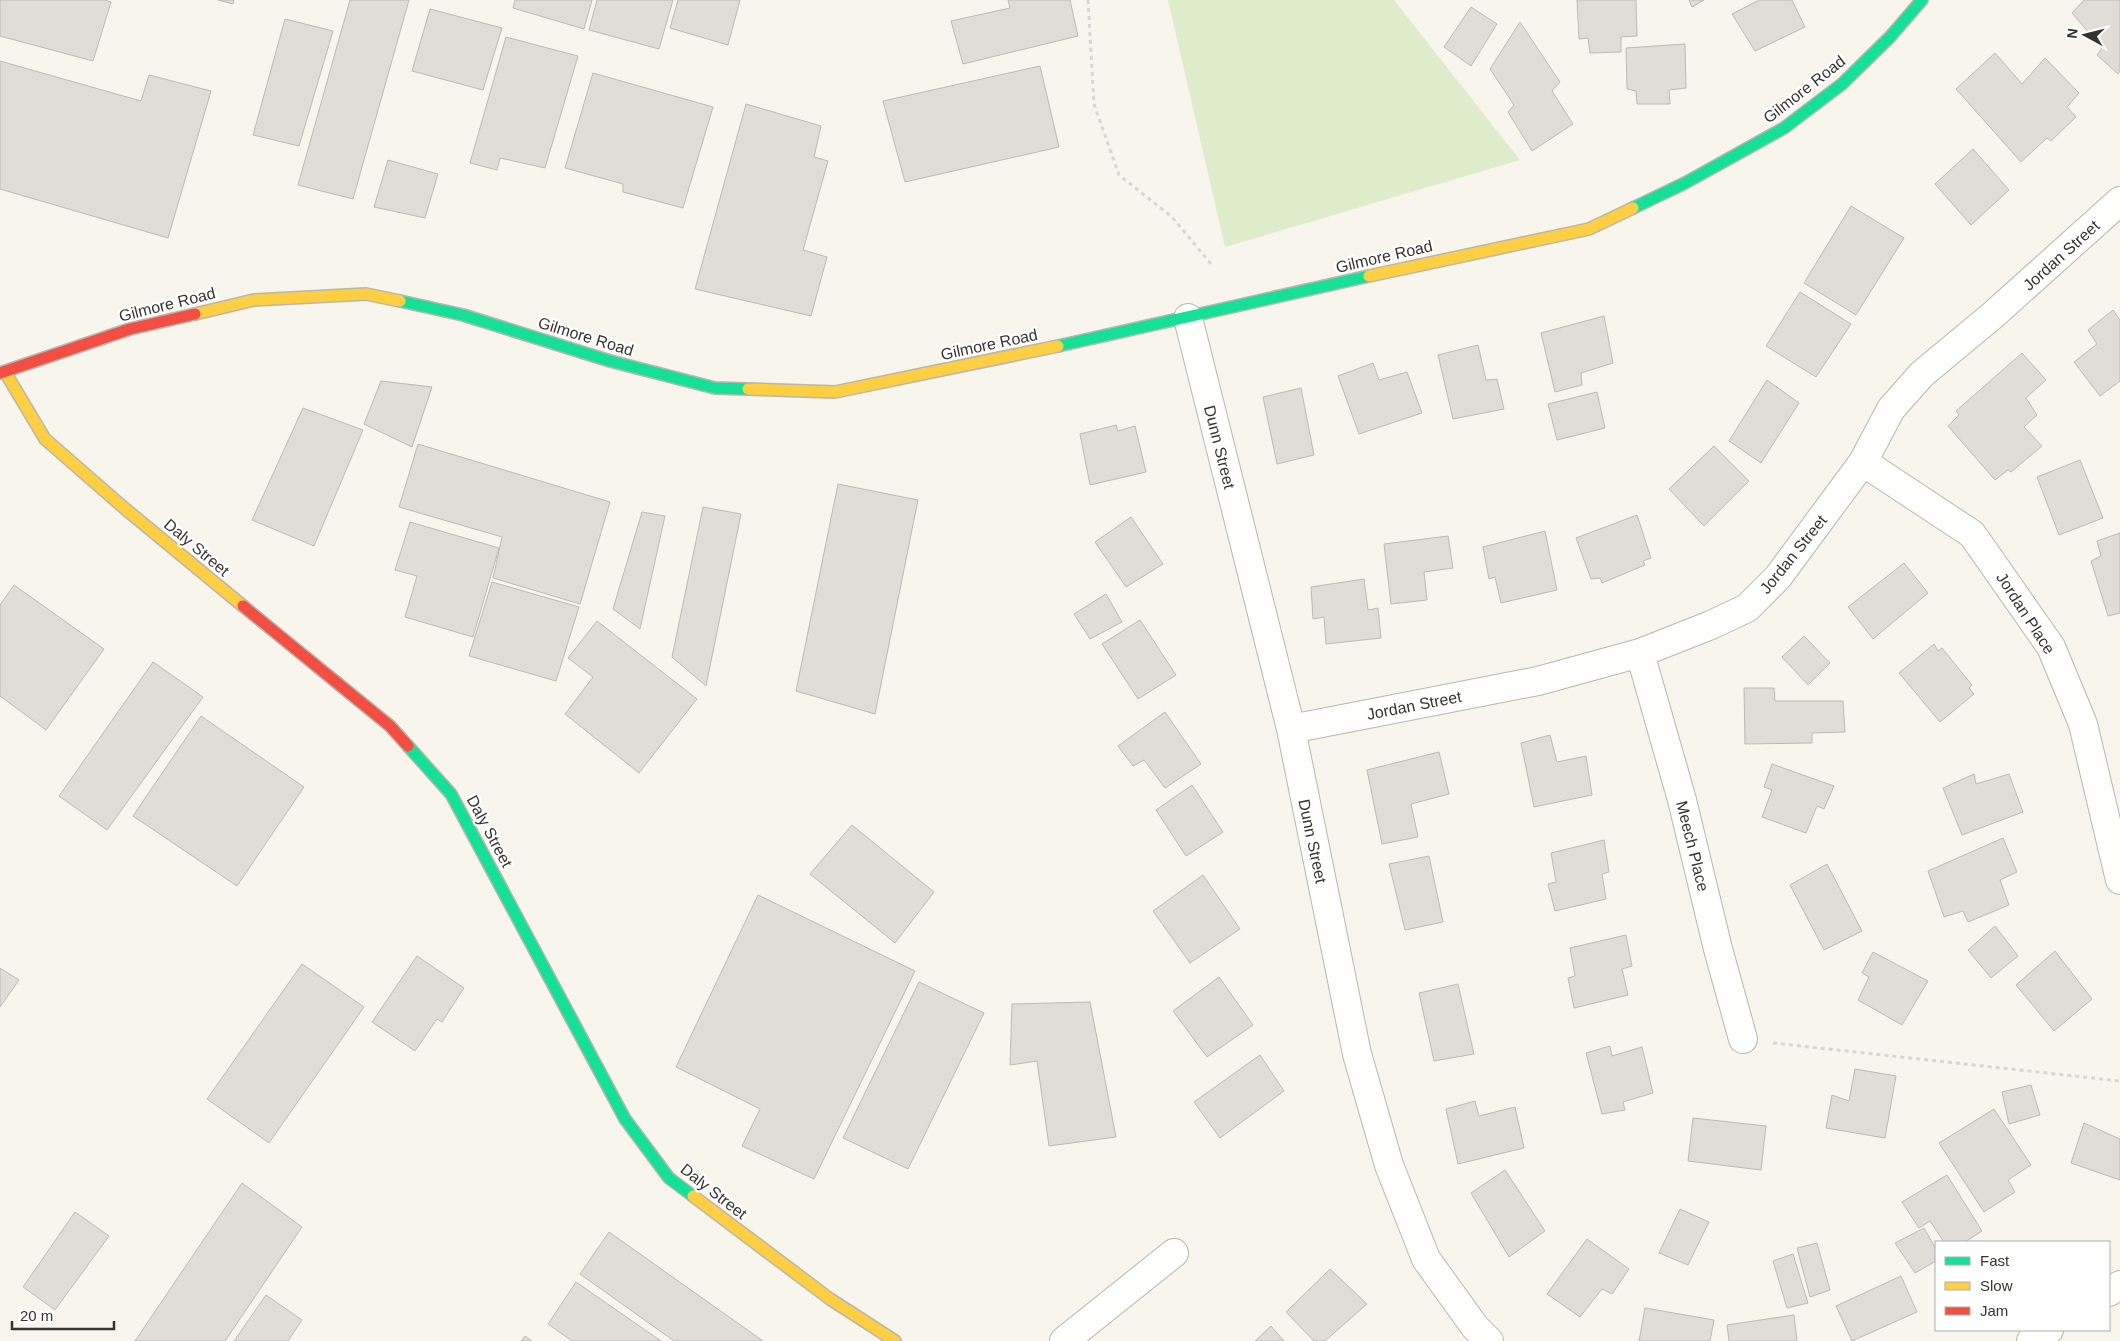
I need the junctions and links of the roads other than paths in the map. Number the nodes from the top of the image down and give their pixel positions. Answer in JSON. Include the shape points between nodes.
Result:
{"nodes":[{"id":1,"x":1922,"y":0,"type":"edge"},
{"id":2,"x":2120,"y":201,"type":"edge"},
{"id":3,"x":1188,"y":318,"type":"junction"},
{"id":4,"x":2,"y":372,"type":"edge"},
{"id":5,"x":1863,"y":462,"type":"junction"},
{"id":6,"x":1640,"y":653,"type":"junction"},
{"id":7,"x":1290,"y":729,"type":"junction"},
{"id":8,"x":2120,"y":880,"type":"edge"},
{"id":9,"x":1743,"y":1039,"type":"road end"},
{"id":10,"x":1174,"y":1253,"type":"dead end"},
{"id":11,"x":2047,"y":1331,"type":"edge"},
{"id":12,"x":1475,"y":1336,"type":"edge"},
{"id":13,"x":895,"y":1341,"type":"edge"},
{"id":14,"x":1064,"y":1341,"type":"edge"},
{"id":15,"x":2031,"y":1341,"type":"edge"}],
"edges":[{"from":1,"to":3,"type":"street","name":"Gilmore Road","via":[[1842,84],[1784,128],[1685,183],[1589,229]]},
{"from":2,"to":5,"type":"street","name":"Jordan Street","via":[[1922,374],[1891,409]]},
{"from":3,"to":4,"type":"street","name":"Gilmore Road","via":[[835,392],[715,388],[610,361],[463,315],[366,294],[254,300],[130,329]]},
{"from":3,"to":7,"type":"street","name":"Dunn Street"},
{"from":4,"to":13,"type":"street","name":"Daly Street","via":[[45,439],[390,726],[451,794],[624,1119],[670,1178],[830,1299]]},
{"from":5,"to":6,"type":"street","name":"Jordan Street","via":[[1778,577],[1747,608]]},
{"from":5,"to":8,"type":"street","name":"Jordan Place","via":[[1972,534],[2051,647],[2083,724]]},
{"from":6,"to":7,"type":"street","name":"Jordan Street","via":[[1538,681]]},
{"from":6,"to":9,"type":"street","name":"Meech Place","via":[[1682,800]]},
{"from":7,"to":12,"type":"street","name":"Dunn Street","via":[[1357,1054],[1389,1165],[1426,1259]]},
{"from":10,"to":14,"type":"street"},
{"from":11,"to":15,"type":"street"}]}
